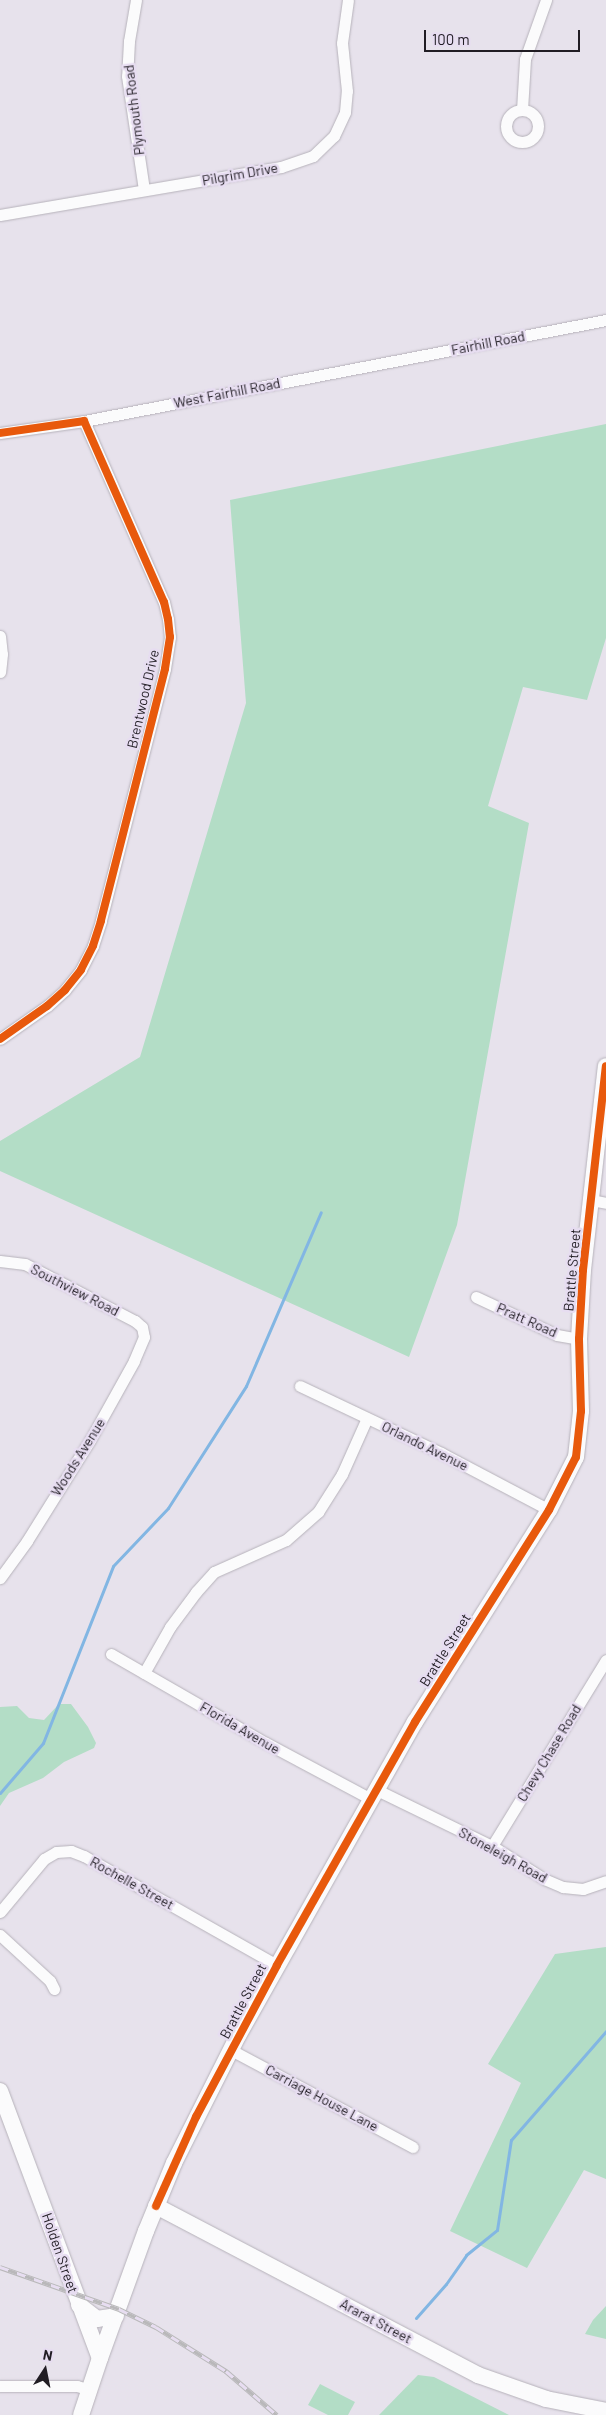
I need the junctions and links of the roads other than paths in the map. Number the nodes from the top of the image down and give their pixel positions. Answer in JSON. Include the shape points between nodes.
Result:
{"nodes":[{"id":1,"x":136,"y":0,"type":"edge"},
{"id":2,"x":348,"y":0,"type":"edge"},
{"id":3,"x":546,"y":0,"type":"edge"},
{"id":4,"x":522,"y":110,"type":"dead end"},
{"id":5,"x":144,"y":190,"type":"junction"},
{"id":6,"x":0,"y":215,"type":"edge"},
{"id":7,"x":606,"y":320,"type":"edge"},
{"id":8,"x":369,"y":366,"type":"joint"},
{"id":9,"x":84,"y":421,"type":"junction"},
{"id":10,"x":0,"y":433,"type":"edge"},
{"id":11,"x":0,"y":636,"type":"edge"},
{"id":12,"x":0,"y":672,"type":"edge"},
{"id":13,"x":0,"y":1039,"type":"edge"},
{"id":14,"x":606,"y":1066,"type":"edge"},
{"id":15,"x":599,"y":1202,"type":"edge"},
{"id":16,"x":0,"y":1261,"type":"edge"},
{"id":17,"x":476,"y":1297,"type":"dead end"},
{"id":18,"x":143,"y":1331,"type":"joint"},
{"id":19,"x":579,"y":1339,"type":"junction"},
{"id":20,"x":300,"y":1386,"type":"dead end"},
{"id":21,"x":367,"y":1418,"type":"junction"},
{"id":22,"x":549,"y":1510,"type":"junction"},
{"id":23,"x":0,"y":1578,"type":"edge"},
{"id":24,"x":111,"y":1654,"type":"dead end"},
{"id":25,"x":606,"y":1660,"type":"edge"},
{"id":26,"x":144,"y":1673,"type":"junction"},
{"id":27,"x":374,"y":1795,"type":"junction"},
{"id":28,"x":492,"y":1846,"type":"junction"},
{"id":29,"x":606,"y":1881,"type":"edge"},
{"id":30,"x":0,"y":1912,"type":"edge"},
{"id":31,"x":0,"y":1935,"type":"edge"},
{"id":32,"x":277,"y":1965,"type":"junction"},
{"id":33,"x":54,"y":1989,"type":"dead end"},
{"id":34,"x":231,"y":2050,"type":"junction"},
{"id":35,"x":0,"y":2091,"type":"edge"},
{"id":36,"x":413,"y":2147,"type":"dead end"},
{"id":37,"x":156,"y":2206,"type":"junction"},
{"id":38,"x":79,"y":2305,"type":"junction"},
{"id":39,"x":116,"y":2316,"type":"junction"},
{"id":40,"x":100,"y":2358,"type":"junction"},
{"id":41,"x":0,"y":2386,"type":"edge"},
{"id":42,"x":90,"y":2390,"type":"junction"},
{"id":43,"x":606,"y":2411,"type":"edge"},
{"id":44,"x":81,"y":2415,"type":"edge"}],
"edges":[{"from":1,"to":5,"type":"street","name":"Plymouth Road","via":[[127,76]]},
{"from":2,"to":5,"type":"street","name":"Pilgrim Drive","via":[[342,43],[347,91],[345,112],[338,131],[325,147],[306,159],[281,167]]},
{"from":3,"to":4,"type":"street","via":[[525,59]]},
{"from":5,"to":6,"type":"street","name":"Pilgrim Drive"},
{"from":7,"to":8,"type":"street","name":"Fairhill Road"},
{"from":8,"to":9,"type":"street","name":"West Fairhill Road"},
{"from":9,"to":10,"type":"street"},
{"from":9,"to":13,"type":"street","name":"Brentwood Drive","via":[[164,602],[169,628],[168,653],[93,946],[81,970],[65,990]]},
{"from":11,"to":12,"type":"street"},
{"from":14,"to":15,"type":"street","name":"Brattle Street"},
{"from":15,"to":19,"type":"street","name":"Brattle Street"},
{"from":16,"to":18,"type":"street","name":"Southview Road","via":[[25,1264],[135,1321]]},
{"from":17,"to":19,"type":"street","name":"Pratt Road","via":[[557,1335]]},
{"from":18,"to":23,"type":"street","name":"Woods Avenue","via":[[143,1343],[116,1396],[27,1541]]},
{"from":19,"to":22,"type":"street","name":"Brattle Street","via":[[581,1411],[576,1457]]},
{"from":20,"to":21,"type":"street","name":"Orlando Avenue"},
{"from":21,"to":22,"type":"street","name":"Orlando Avenue"},
{"from":21,"to":26,"type":"street","via":[[339,1481],[318,1512],[286,1540],[214,1572],[170,1627]]},
{"from":22,"to":27,"type":"street","name":"Brattle Street","via":[[418,1716]]},
{"from":24,"to":26,"type":"street","name":"Florida Avenue"},
{"from":25,"to":28,"type":"street","name":"Chevy Chase Road"},
{"from":26,"to":27,"type":"street","name":"Florida Avenue","via":[[266,1743]]},
{"from":27,"to":28,"type":"street","name":"Stoneleigh Road"},
{"from":27,"to":32,"type":"street","name":"Brattle Street"},
{"from":28,"to":29,"type":"street","name":"Stoneleigh Road","via":[[544,1879],[563,1887],[583,1889]]},
{"from":30,"to":32,"type":"street","name":"Rochelle Street","via":[[44,1859],[56,1852],[70,1851]]},
{"from":31,"to":33,"type":"street","via":[[50,1981]]},
{"from":32,"to":34,"type":"street","name":"Brattle Street"},
{"from":34,"to":36,"type":"street","name":"Carriage House Lane"},
{"from":34,"to":37,"type":"street","name":"Brattle Street","via":[[184,2140]]},
{"from":35,"to":38,"type":"street","name":"Holden Street"},
{"from":37,"to":39,"type":"street","name":"Brattle Street"},
{"from":37,"to":43,"type":"street","name":"Ararat Street","via":[[478,2375],[546,2399]]},
{"from":38,"to":39,"type":"street","via":[[97,2319]]},
{"from":38,"to":40,"type":"street","name":"Holden Street"},
{"from":39,"to":40,"type":"street","name":"Brattle Street"},
{"from":40,"to":42,"type":"street"},
{"from":41,"to":42,"type":"street","via":[[77,2386]]},
{"from":42,"to":44,"type":"street"}]}
